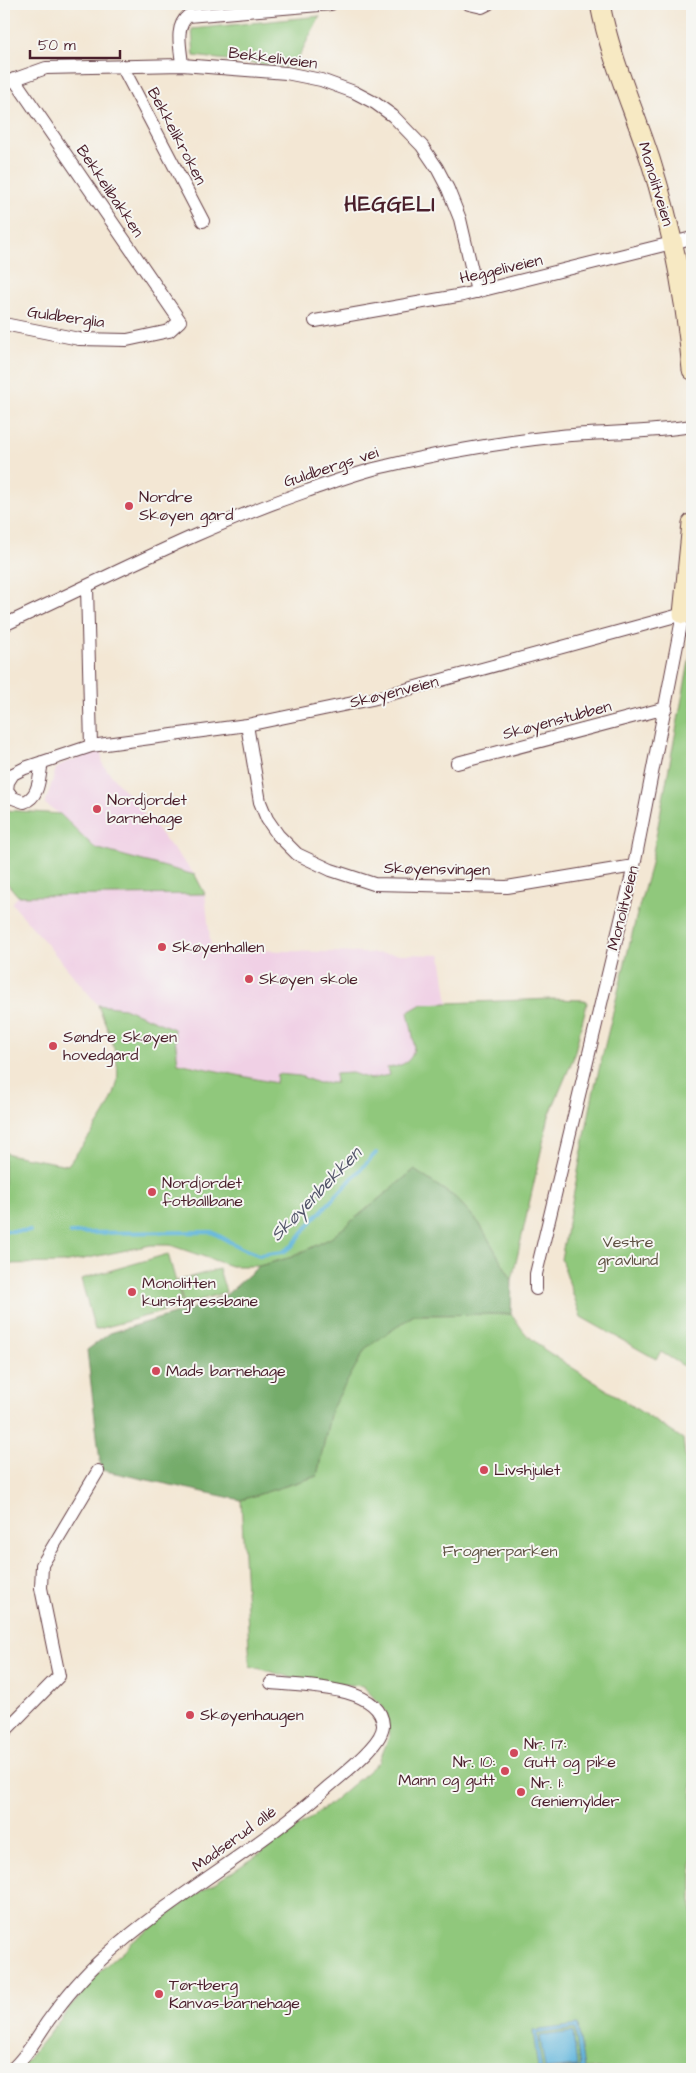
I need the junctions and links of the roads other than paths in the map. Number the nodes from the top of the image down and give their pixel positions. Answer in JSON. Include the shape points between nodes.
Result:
{"nodes":[{"id":1,"x":331,"y":4,"type":"edge"},
{"id":2,"x":469,"y":4,"type":"edge"},
{"id":3,"x":488,"y":4,"type":"edge"},
{"id":4,"x":600,"y":4,"type":"edge"},
{"id":5,"x":182,"y":64,"type":"junction"},
{"id":6,"x":122,"y":66,"type":"junction"},
{"id":7,"x":9,"y":81,"type":"edge"},
{"id":8,"x":203,"y":220,"type":"dead end"},
{"id":9,"x":692,"y":238,"type":"edge"},
{"id":10,"x":673,"y":244,"type":"junction"},
{"id":11,"x":477,"y":292,"type":"junction"},
{"id":12,"x":180,"y":321,"type":"joint"},
{"id":13,"x":315,"y":321,"type":"dead end"},
{"id":14,"x":4,"y":324,"type":"edge"},
{"id":15,"x":692,"y":370,"type":"edge"},
{"id":16,"x":692,"y":426,"type":"edge"},
{"id":17,"x":692,"y":523,"type":"edge"},
{"id":18,"x":87,"y":587,"type":"junction"},
{"id":19,"x":688,"y":613,"type":"edge"},
{"id":20,"x":4,"y":625,"type":"edge"},
{"id":21,"x":666,"y":708,"type":"junction"},
{"id":22,"x":247,"y":725,"type":"junction"},
{"id":23,"x":91,"y":746,"type":"junction"},
{"id":24,"x":42,"y":762,"type":"dead end"},
{"id":25,"x":457,"y":763,"type":"dead end"},
{"id":26,"x":634,"y":866,"type":"junction"},
{"id":27,"x":536,"y":1289,"type":"dead end"},
{"id":28,"x":98,"y":1471,"type":"dead end"},
{"id":29,"x":271,"y":1682,"type":"dead end"},
{"id":30,"x":4,"y":1732,"type":"edge"},
{"id":31,"x":12,"y":2069,"type":"edge"}],
"edges":[{"from":1,"to":5,"type":"street","via":[[188,16],[179,29]]},
{"from":2,"to":3,"type":"street","via":[[477,7]]},
{"from":4,"to":10,"type":"street","name":"Monolitveien","via":[[610,45],[658,186]]},
{"from":5,"to":6,"type":"street","name":"Bekkeliveien"},
{"from":5,"to":11,"type":"street","name":"Bekkeliveien","via":[[305,76],[354,92],[385,110],[422,146],[448,189],[460,219]]},
{"from":6,"to":7,"type":"street","name":"Bekkeliveien","via":[[46,68]]},
{"from":6,"to":8,"type":"street","name":"Bekkelikroken"},
{"from":7,"to":12,"type":"street","name":"Bekkelibakken"},
{"from":9,"to":10,"type":"street","name":"Heggeliveien"},
{"from":10,"to":11,"type":"street","name":"Heggeliveien"},
{"from":10,"to":15,"type":"street","name":"Monolitveien","via":[[684,298]]},
{"from":11,"to":13,"type":"street","name":"Heggeliveien"},
{"from":12,"to":14,"type":"street","name":"Guldberglia","via":[[169,331],[127,340],[79,339]]},
{"from":16,"to":18,"type":"street","name":"Guldbergs vei","via":[[560,436],[384,466],[267,505],[156,552]]},
{"from":17,"to":19,"type":"street","name":"Monolitveien"},
{"from":18,"to":20,"type":"street","name":"Guldbergs vei"},
{"from":18,"to":23,"type":"street"},
{"from":19,"to":21,"type":"street","name":"Monolitveien"},
{"from":19,"to":22,"type":"street","name":"Skøyenveien","via":[[372,699]]},
{"from":21,"to":25,"type":"street","name":"Skøyenstubben"},
{"from":21,"to":26,"type":"street","name":"Monolitveien"},
{"from":22,"to":23,"type":"street","name":"Skøyenveien"},
{"from":22,"to":26,"type":"street","name":"Skøyensvingen","via":[[260,802],[267,819],[298,854],[331,870],[374,884],[508,887]]},
{"from":23,"to":24,"type":"street","name":"Skøyenveien"},
{"from":26,"to":27,"type":"street","name":"Monolitveien","via":[[536,1274]]},
{"from":28,"to":30,"type":"street","via":[[42,1565],[41,1588],[59,1676]]},
{"from":29,"to":31,"type":"street","name":"Madserud allé","via":[[345,1691],[358,1696],[372,1704],[380,1714],[382,1734],[315,1799],[252,1848],[135,1929],[74,1989]]}]}
